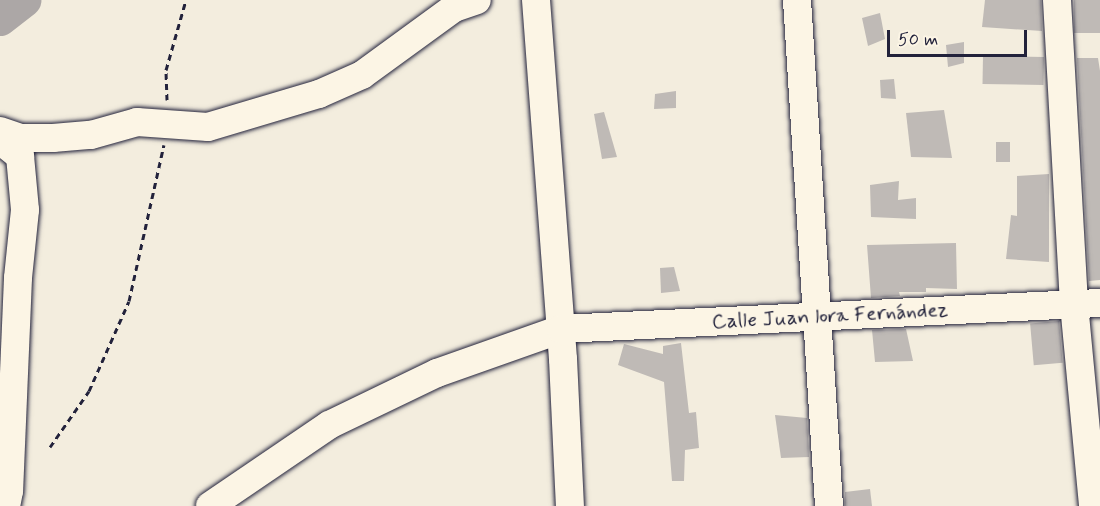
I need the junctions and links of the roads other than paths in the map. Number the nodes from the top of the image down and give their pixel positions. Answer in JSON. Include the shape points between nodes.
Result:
{"nodes":[{"id":1,"x":477,"y":0,"type":"edge"},
{"id":2,"x":536,"y":0,"type":"edge"},
{"id":3,"x":797,"y":0,"type":"edge"},
{"id":4,"x":1057,"y":0,"type":"edge"},
{"id":5,"x":0,"y":131,"type":"edge"},
{"id":6,"x":0,"y":140,"type":"edge"},
{"id":7,"x":1087,"y":303,"type":"edge"},
{"id":8,"x":561,"y":329,"type":"junction"},
{"id":9,"x":6,"y":506,"type":"edge"},
{"id":10,"x":210,"y":506,"type":"edge"},
{"id":11,"x":570,"y":506,"type":"edge"},
{"id":12,"x":829,"y":506,"type":"edge"},
{"id":13,"x":1092,"y":506,"type":"edge"}],
"edges":[{"from":1,"to":5,"type":"street","via":[[454,8],[362,75],[319,94],[208,127],[137,122],[91,135],[53,138],[20,138]]},
{"from":2,"to":8,"type":"street"},
{"from":3,"to":12,"type":"street"},
{"from":4,"to":7,"type":"street"},
{"from":6,"to":9,"type":"street","via":[[20,156],[26,210],[18,278]]},
{"from":7,"to":8,"type":"street","name":"Calle Juan lora Fernández"},
{"from":7,"to":13,"type":"street"},
{"from":8,"to":10,"type":"street","name":"Calle Juan lora Fernández","via":[[437,373],[329,425]]},
{"from":8,"to":11,"type":"street"}]}
